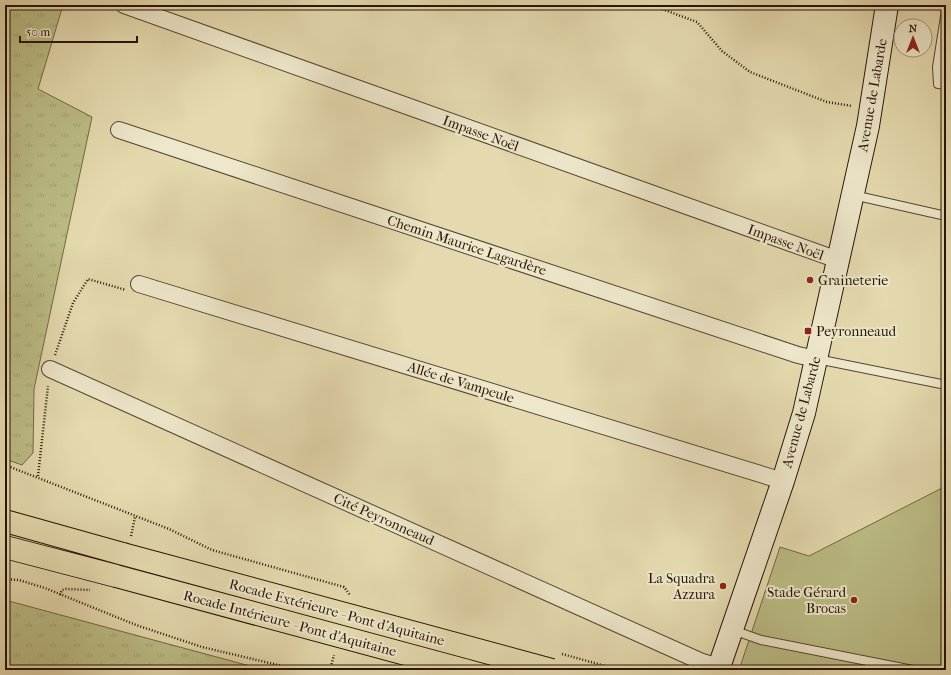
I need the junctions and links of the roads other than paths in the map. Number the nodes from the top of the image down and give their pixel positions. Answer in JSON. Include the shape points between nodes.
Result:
{"nodes":[{"id":1,"x":124,"y":5,"type":"edge"},
{"id":2,"x":887,"y":5,"type":"edge"},
{"id":3,"x":946,"y":10,"type":"edge"},
{"id":4,"x":946,"y":85,"type":"edge"},
{"id":5,"x":119,"y":130,"type":"dead end"},
{"id":6,"x":853,"y":194,"type":"junction"},
{"id":7,"x":946,"y":216,"type":"edge"},
{"id":8,"x":838,"y":260,"type":"junction"},
{"id":9,"x":139,"y":284,"type":"road end"},
{"id":10,"x":816,"y":359,"type":"junction"},
{"id":11,"x":50,"y":369,"type":"road end"},
{"id":12,"x":946,"y":385,"type":"edge"},
{"id":13,"x":783,"y":481,"type":"junction"},
{"id":14,"x":5,"y":522,"type":"edge"},
{"id":15,"x":5,"y":547,"type":"edge"},
{"id":16,"x":733,"y":630,"type":"junction"},
{"id":17,"x":719,"y":669,"type":"edge"},
{"id":18,"x":465,"y":670,"type":"edge"},
{"id":19,"x":552,"y":670,"type":"edge"},
{"id":20,"x":913,"y":670,"type":"edge"}],
"edges":[{"from":1,"to":8,"type":"street","name":"Impasse Noël"},
{"from":2,"to":6,"type":"main road","name":"Avenue de Labarde"},
{"from":3,"to":4,"type":"lane","via":[[937,67],[938,84]]},
{"from":5,"to":10,"type":"street","name":"Chemin Maurice Lagardère"},
{"from":6,"to":7,"type":"lane"},
{"from":6,"to":8,"type":"main road","name":"Avenue de Labarde"},
{"from":8,"to":10,"type":"main road","name":"Avenue de Labarde"},
{"from":9,"to":13,"type":"street","name":"Allée de Vampeule"},
{"from":10,"to":12,"type":"lane"},
{"from":10,"to":13,"type":"main road","name":"Avenue de Labarde","via":[[804,413]]},
{"from":11,"to":17,"type":"street","name":"Cité Peyronneaud"},
{"from":13,"to":16,"type":"main road","name":"Avenue de Labarde"},
{"from":14,"to":19,"type":"highway","name":"Rocade Extérieure - Pont d'Aquitaine","bridge":true,"via":[[127,545]]},
{"from":15,"to":18,"type":"highway","name":"Rocade Intérieure - Pont d'Aquitaine","bridge":true},
{"from":16,"to":17,"type":"main road","name":"Avenue de Labarde"},
{"from":16,"to":20,"type":"lane","via":[[761,640]]}]}
